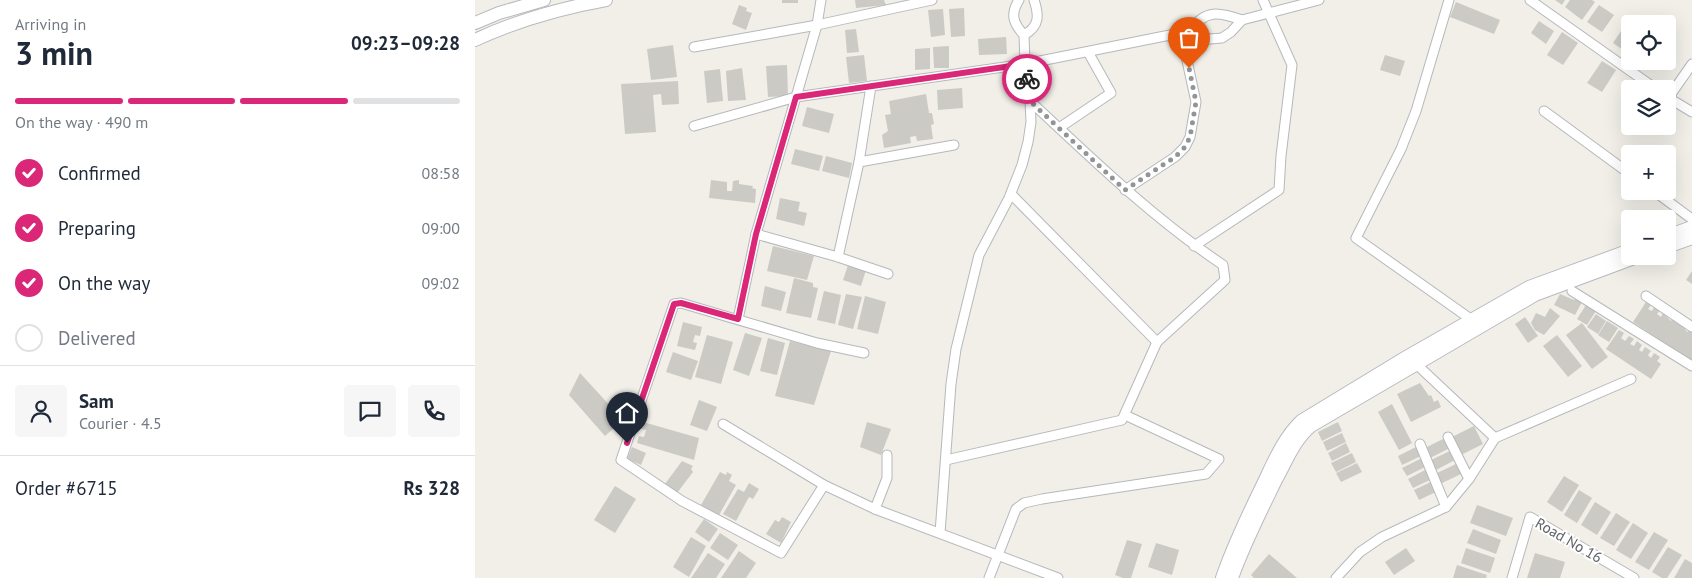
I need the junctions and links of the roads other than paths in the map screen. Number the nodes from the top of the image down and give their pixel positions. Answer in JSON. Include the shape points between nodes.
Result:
{"nodes":[{"id":1,"x":544,"y":0,"type":"edge"},
{"id":2,"x":606,"y":0,"type":"edge"},
{"id":3,"x":821,"y":0,"type":"edge"},
{"id":4,"x":932,"y":0,"type":"edge"},
{"id":5,"x":1019,"y":0,"type":"edge"},
{"id":6,"x":1034,"y":0,"type":"edge"},
{"id":7,"x":1263,"y":0,"type":"edge"},
{"id":8,"x":1319,"y":0,"type":"edge"},
{"id":9,"x":1449,"y":0,"type":"edge"},
{"id":10,"x":1530,"y":0,"type":"edge"},
{"id":11,"x":551,"y":6,"type":"edge"},
{"id":12,"x":1269,"y":13,"type":"junction"},
{"id":13,"x":1242,"y":20,"type":"junction"},
{"id":14,"x":475,"y":23,"type":"edge"},
{"id":15,"x":817,"y":25,"type":"junction"},
{"id":16,"x":1186,"y":32,"type":"junction"},
{"id":17,"x":1024,"y":35,"type":"junction"},
{"id":18,"x":475,"y":40,"type":"edge"},
{"id":19,"x":694,"y":47,"type":"dead end"},
{"id":20,"x":1088,"y":52,"type":"junction"},
{"id":21,"x":1025,"y":64,"type":"junction"},
{"id":22,"x":1692,"y":64,"type":"edge"},
{"id":23,"x":1643,"y":80,"type":"edge"},
{"id":24,"x":871,"y":86,"type":"junction"},
{"id":25,"x":1676,"y":86,"type":"edge"},
{"id":26,"x":796,"y":97,"type":"junction"},
{"id":27,"x":1030,"y":101,"type":"junction"},
{"id":28,"x":1676,"y":102,"type":"edge"},
{"id":29,"x":1544,"y":111,"type":"dead end"},
{"id":30,"x":1692,"y":112,"type":"edge"},
{"id":31,"x":694,"y":126,"type":"dead end"},
{"id":32,"x":1059,"y":128,"type":"junction"},
{"id":33,"x":954,"y":145,"type":"dead end"},
{"id":34,"x":859,"y":162,"type":"junction"},
{"id":35,"x":1621,"y":167,"type":"edge"},
{"id":36,"x":1125,"y":190,"type":"junction"},
{"id":37,"x":1011,"y":194,"type":"junction"},
{"id":38,"x":1666,"y":200,"type":"edge"},
{"id":39,"x":1692,"y":219,"type":"edge"},
{"id":40,"x":1692,"y":227,"type":"edge"},
{"id":41,"x":1676,"y":233,"type":"edge"},
{"id":42,"x":756,"y":234,"type":"junction"},
{"id":43,"x":1692,"y":238,"type":"edge"},
{"id":44,"x":1676,"y":244,"type":"edge"},
{"id":45,"x":1194,"y":246,"type":"junction"},
{"id":46,"x":1621,"y":253,"type":"edge"},
{"id":47,"x":838,"y":257,"type":"junction"},
{"id":48,"x":1621,"y":263,"type":"edge"},
{"id":49,"x":888,"y":274,"type":"dead end"},
{"id":50,"x":1572,"y":291,"type":"dead end"},
{"id":51,"x":1646,"y":296,"type":"dead end"},
{"id":52,"x":738,"y":319,"type":"junction"},
{"id":53,"x":1472,"y":320,"type":"junction"},
{"id":54,"x":1692,"y":327,"type":"edge"},
{"id":55,"x":1157,"y":342,"type":"junction"},
{"id":56,"x":864,"y":352,"type":"dead end"},
{"id":57,"x":1412,"y":360,"type":"junction"},
{"id":58,"x":1692,"y":366,"type":"edge"},
{"id":59,"x":1631,"y":379,"type":"dead end"},
{"id":60,"x":1125,"y":415,"type":"junction"},
{"id":61,"x":723,"y":424,"type":"dead end"},
{"id":62,"x":1448,"y":437,"type":"dead end"},
{"id":63,"x":1495,"y":438,"type":"junction"},
{"id":64,"x":1420,"y":444,"type":"dead end"},
{"id":65,"x":887,"y":455,"type":"dead end"},
{"id":66,"x":946,"y":460,"type":"junction"},
{"id":67,"x":1469,"y":479,"type":"junction"},
{"id":68,"x":824,"y":485,"type":"junction"},
{"id":69,"x":1446,"y":507,"type":"junction"},
{"id":70,"x":875,"y":509,"type":"junction"},
{"id":71,"x":940,"y":533,"type":"junction"},
{"id":72,"x":998,"y":557,"type":"junction"},
{"id":73,"x":989,"y":578,"type":"edge"},
{"id":74,"x":1058,"y":578,"type":"edge"},
{"id":75,"x":1222,"y":578,"type":"edge"},
{"id":76,"x":1232,"y":578,"type":"edge"},
{"id":77,"x":1336,"y":578,"type":"edge"},
{"id":78,"x":1512,"y":578,"type":"edge"},
{"id":79,"x":1634,"y":578,"type":"edge"}],
"edges":[{"from":1,"to":14,"type":"street"},
{"from":2,"to":11,"type":"street"},
{"from":3,"to":15,"type":"street"},
{"from":4,"to":15,"type":"street"},
{"from":5,"to":17,"type":"street","via":[[1013,16]]},
{"from":6,"to":17,"type":"street","via":[[1038,18]]},
{"from":7,"to":12,"type":"street"},
{"from":8,"to":12,"type":"street"},
{"from":9,"to":53,"type":"street","via":[[1416,111],[1401,149],[1355,238]]},
{"from":10,"to":23,"type":"street"},
{"from":11,"to":18,"type":"street"},
{"from":12,"to":13,"type":"street"},
{"from":12,"to":45,"type":"street","via":[[1292,65],[1279,190]]},
{"from":13,"to":16,"type":"street","via":[[1213,13],[1201,18]]},
{"from":13,"to":16,"type":"street","via":[[1223,38],[1210,39]]},
{"from":15,"to":19,"type":"street"},
{"from":15,"to":26,"type":"street"},
{"from":16,"to":20,"type":"street"},
{"from":16,"to":36,"type":"street","via":[[1196,102],[1190,137],[1175,157]]},
{"from":17,"to":21,"type":"street"},
{"from":20,"to":21,"type":"street"},
{"from":20,"to":32,"type":"street","via":[[1111,93]]},
{"from":21,"to":24,"type":"street"},
{"from":21,"to":27,"type":"street"},
{"from":22,"to":25,"type":"street"},
{"from":24,"to":26,"type":"street"},
{"from":24,"to":34,"type":"street"},
{"from":26,"to":31,"type":"street"},
{"from":26,"to":42,"type":"street"},
{"from":27,"to":32,"type":"street"},
{"from":27,"to":37,"type":"street","via":[[1028,142]]},
{"from":28,"to":30,"type":"street"},
{"from":29,"to":35,"type":"street"},
{"from":32,"to":36,"type":"street"},
{"from":33,"to":34,"type":"street"},
{"from":34,"to":47,"type":"street"},
{"from":36,"to":45,"type":"street"},
{"from":37,"to":55,"type":"street"},
{"from":37,"to":66,"type":"street","via":[[979,255],[956,349]]},
{"from":38,"to":39,"type":"street"},
{"from":40,"to":41,"type":"street"},
{"from":42,"to":47,"type":"street"},
{"from":42,"to":52,"type":"street"},
{"from":43,"to":44,"type":"street"},
{"from":45,"to":55,"type":"street","via":[[1223,265],[1225,280]]},
{"from":46,"to":53,"type":"street","via":[[1529,287]]},
{"from":47,"to":49,"type":"street"},
{"from":48,"to":57,"type":"street","via":[[1535,295]]},
{"from":50,"to":58,"type":"street"},
{"from":51,"to":54,"type":"street"},
{"from":52,"to":56,"type":"street","via":[[817,343]]},
{"from":52,"to":68,"type":"street","via":[[681,303],[674,304],[621,460],[682,502],[781,553]]},
{"from":53,"to":57,"type":"street"},
{"from":55,"to":60,"type":"street"},
{"from":57,"to":63,"type":"street"},
{"from":57,"to":75,"type":"street","via":[[1296,426],[1276,456]]},
{"from":57,"to":76,"type":"street","via":[[1305,431],[1271,490]]},
{"from":59,"to":63,"type":"street"},
{"from":60,"to":66,"type":"street","via":[[1122,420]]},
{"from":60,"to":72,"type":"street","via":[[1219,460],[1205,474],[1024,504],[1016,509]]},
{"from":61,"to":68,"type":"street"},
{"from":62,"to":67,"type":"street"},
{"from":63,"to":67,"type":"street"},
{"from":64,"to":69,"type":"street"},
{"from":65,"to":70,"type":"street","via":[[887,478]]},
{"from":66,"to":71,"type":"street"},
{"from":67,"to":69,"type":"street"},
{"from":68,"to":70,"type":"street"},
{"from":69,"to":77,"type":"street","via":[[1381,537],[1360,552]]},
{"from":70,"to":71,"type":"street"},
{"from":71,"to":72,"type":"street"},
{"from":72,"to":73,"type":"street"},
{"from":72,"to":74,"type":"street"},
{"from":78,"to":79,"type":"street","name":"Road No 16","via":[[1530,517]]}]}
